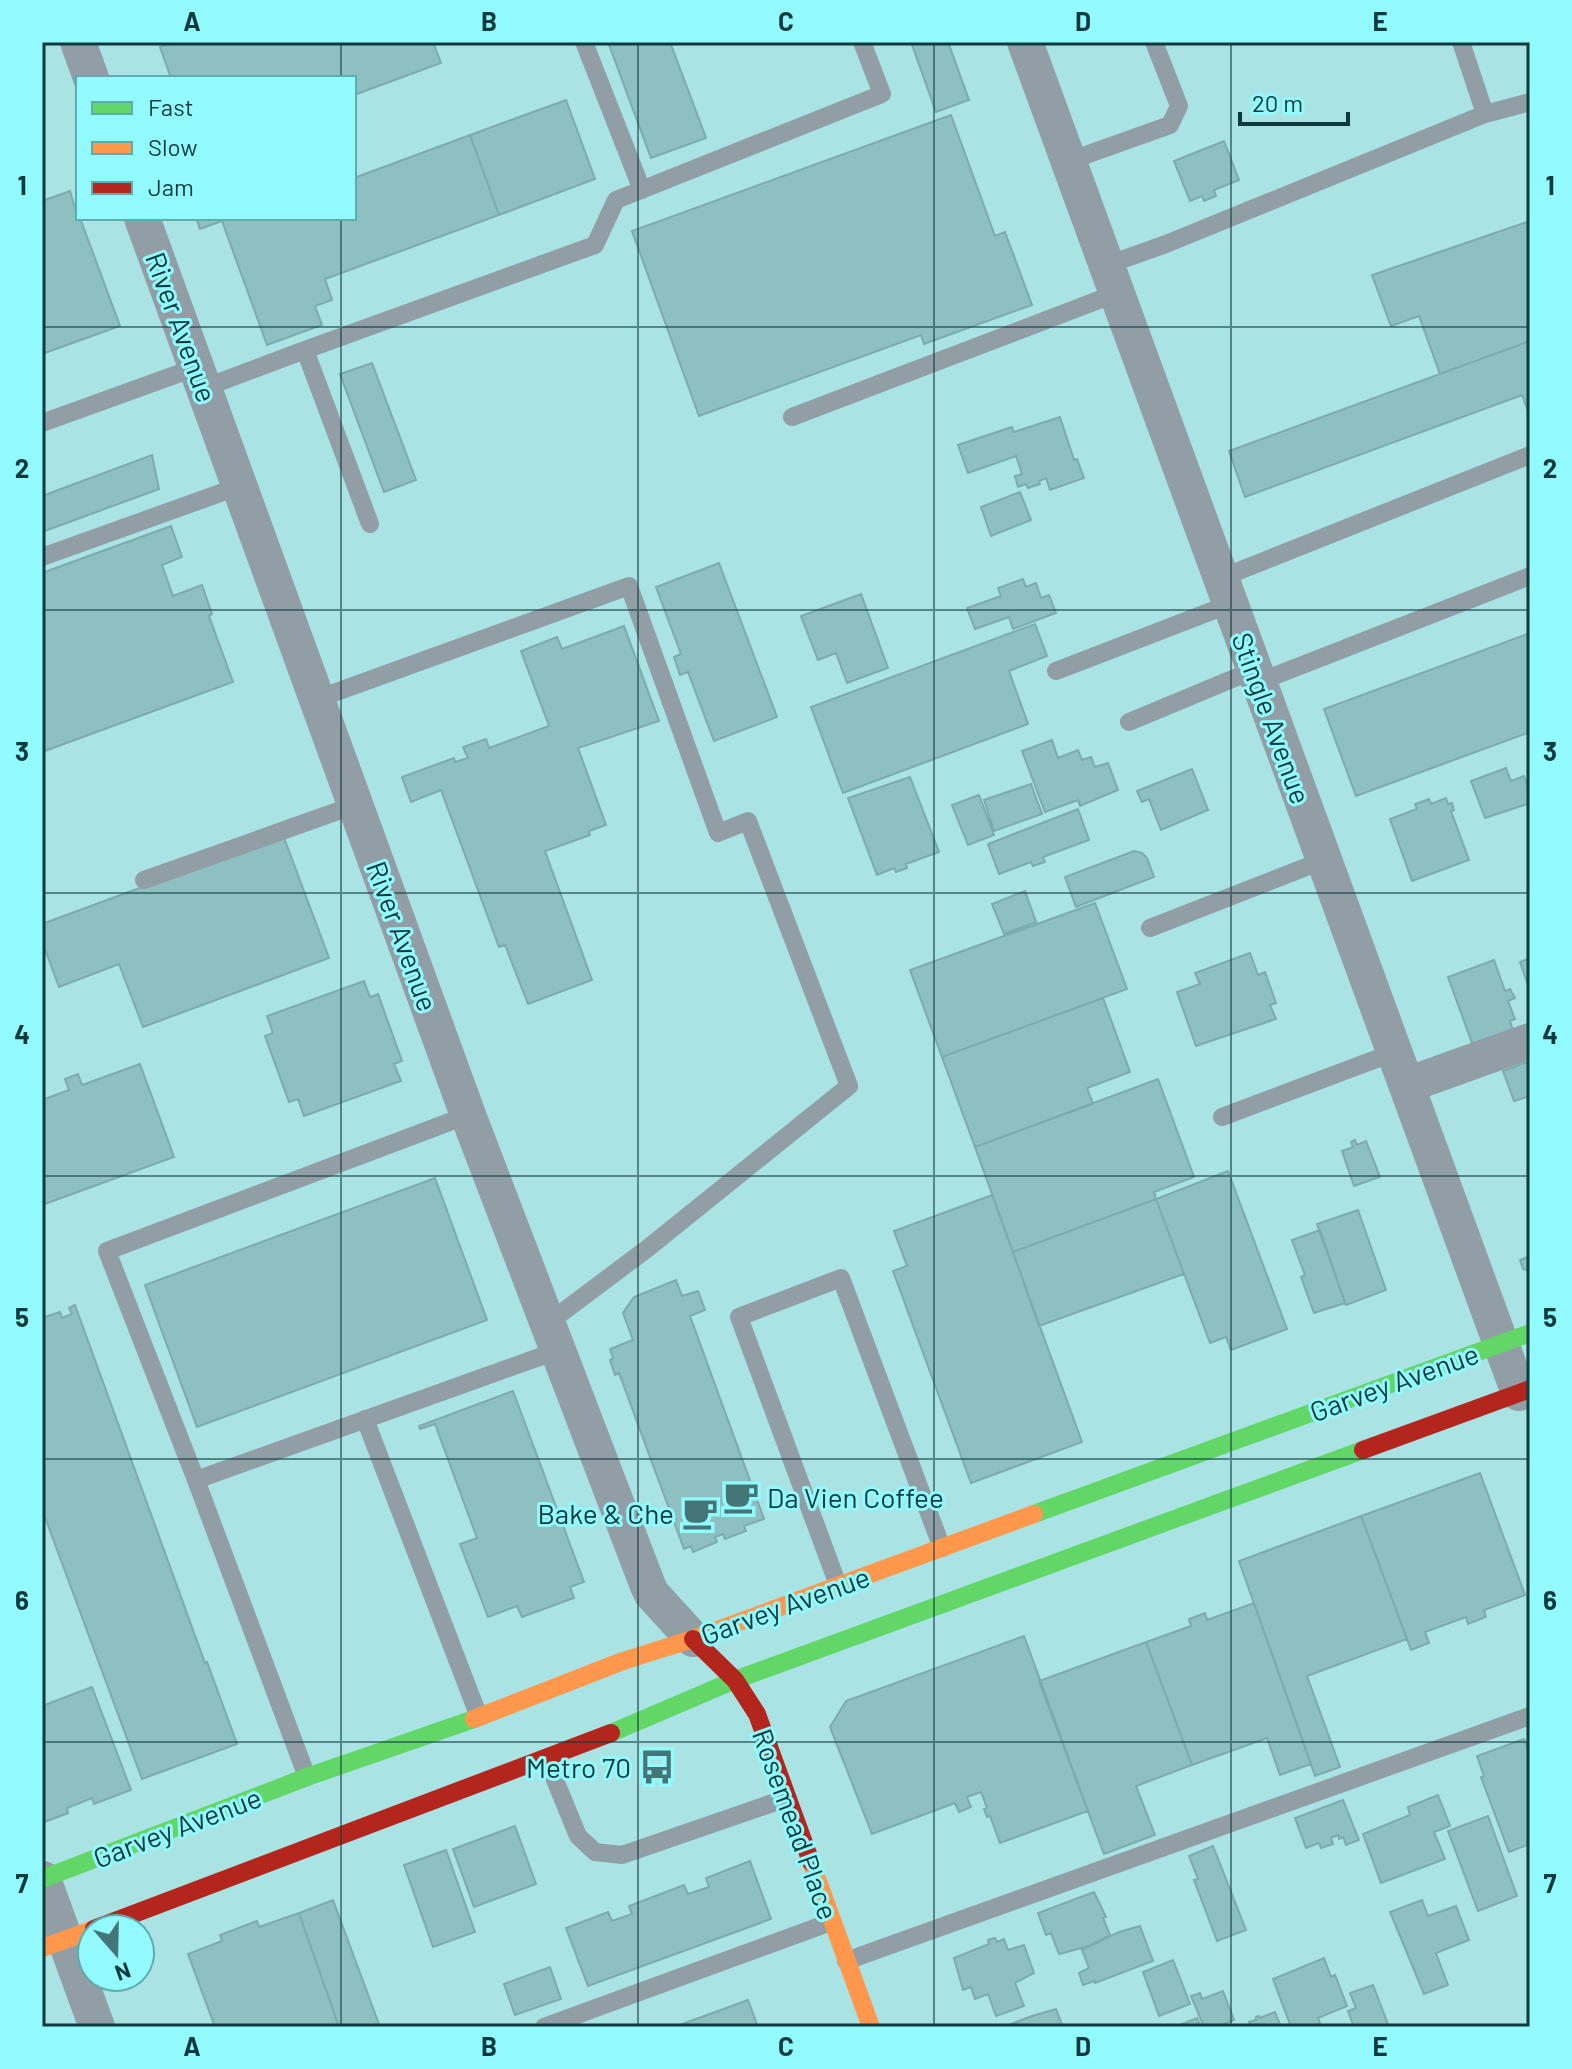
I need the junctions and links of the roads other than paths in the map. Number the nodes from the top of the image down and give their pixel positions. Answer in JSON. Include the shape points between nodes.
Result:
{"nodes":[{"id":1,"x":78,"y":42,"type":"edge"},
{"id":2,"x":584,"y":42,"type":"edge"},
{"id":3,"x":862,"y":42,"type":"edge"},
{"id":4,"x":1025,"y":42,"type":"edge"},
{"id":5,"x":1154,"y":42,"type":"edge"},
{"id":6,"x":1461,"y":42,"type":"edge"},
{"id":7,"x":90,"y":76,"type":"edge"},
{"id":8,"x":1530,"y":102,"type":"edge"},
{"id":9,"x":1485,"y":114,"type":"junction"},
{"id":10,"x":1069,"y":161,"type":"junction"},
{"id":11,"x":642,"y":190,"type":"junction"},
{"id":12,"x":143,"y":220,"type":"edge"},
{"id":13,"x":1112,"y":279,"type":"junction"},
{"id":14,"x":305,"y":350,"type":"junction"},
{"id":15,"x":201,"y":378,"type":"junction"},
{"id":16,"x":792,"y":417,"type":"dead end"},
{"id":17,"x":42,"y":423,"type":"edge"},
{"id":18,"x":1530,"y":455,"type":"edge"},
{"id":19,"x":240,"y":486,"type":"junction"},
{"id":20,"x":370,"y":524,"type":"dead end"},
{"id":21,"x":42,"y":557,"type":"edge"},
{"id":22,"x":1530,"y":576,"type":"edge"},
{"id":23,"x":1225,"y":591,"type":"junction"},
{"id":24,"x":1056,"y":671,"type":"dead end"},
{"id":25,"x":1257,"y":676,"type":"junction"},
{"id":26,"x":317,"y":699,"type":"junction"},
{"id":27,"x":1129,"y":722,"type":"dead end"},
{"id":28,"x":355,"y":805,"type":"junction"},
{"id":29,"x":1324,"y":860,"type":"junction"},
{"id":30,"x":144,"y":880,"type":"dead end"},
{"id":31,"x":1150,"y":928,"type":"dead end"},
{"id":32,"x":1530,"y":1041,"type":"edge"},
{"id":33,"x":1395,"y":1052,"type":"junction"},
{"id":34,"x":1407,"y":1085,"type":"junction"},
{"id":35,"x":468,"y":1115,"type":"junction"},
{"id":36,"x":1222,"y":1117,"type":"dead end"},
{"id":37,"x":553,"y":1337,"type":"junction"},
{"id":38,"x":1516,"y":1338,"type":"edge"},
{"id":39,"x":1525,"y":1391,"type":"edge"},
{"id":40,"x":365,"y":1419,"type":"junction"},
{"id":41,"x":196,"y":1480,"type":"junction"},
{"id":42,"x":942,"y":1548,"type":"junction"},
{"id":43,"x":838,"y":1585,"type":"junction"},
{"id":44,"x":693,"y":1639,"type":"junction"},
{"id":45,"x":735,"y":1680,"type":"junction"},
{"id":46,"x":1530,"y":1716,"type":"edge"},
{"id":47,"x":479,"y":1717,"type":"junction"},
{"id":48,"x":546,"y":1758,"type":"junction"},
{"id":49,"x":307,"y":1777,"type":"junction"},
{"id":50,"x":787,"y":1798,"type":"junction"},
{"id":51,"x":43,"y":1879,"type":"edge"},
{"id":52,"x":831,"y":1922,"type":"junction"},
{"id":53,"x":73,"y":1936,"type":"edge"},
{"id":54,"x":846,"y":1961,"type":"junction"},
{"id":55,"x":97,"y":2027,"type":"edge"},
{"id":56,"x":544,"y":2027,"type":"edge"},
{"id":57,"x":871,"y":2027,"type":"edge"}],
"edges":[{"from":1,"to":7,"type":"street"},
{"from":2,"to":11,"type":"lane"},
{"from":3,"to":11,"type":"lane","via":[[882,94]]},
{"from":4,"to":10,"type":"street","name":"Stingle Avenue"},
{"from":5,"to":10,"type":"lane","via":[[1179,106],[1170,125]]},
{"from":6,"to":9,"type":"lane"},
{"from":8,"to":9,"type":"lane"},
{"from":9,"to":13,"type":"lane","via":[[1166,244]]},
{"from":10,"to":13,"type":"street","name":"Stingle Avenue"},
{"from":11,"to":14,"type":"lane","via":[[616,200],[595,245]]},
{"from":12,"to":15,"type":"street","name":"River Avenue"},
{"from":13,"to":16,"type":"lane"},
{"from":13,"to":23,"type":"street","name":"Stingle Avenue"},
{"from":14,"to":15,"type":"lane"},
{"from":14,"to":20,"type":"lane"},
{"from":15,"to":17,"type":"lane"},
{"from":15,"to":19,"type":"street","name":"River Avenue"},
{"from":18,"to":23,"type":"lane"},
{"from":19,"to":21,"type":"lane"},
{"from":19,"to":26,"type":"street","name":"River Avenue"},
{"from":22,"to":25,"type":"lane"},
{"from":23,"to":24,"type":"lane"},
{"from":23,"to":25,"type":"street","name":"Stingle Avenue"},
{"from":25,"to":27,"type":"lane"},
{"from":25,"to":29,"type":"street","name":"Stingle Avenue"},
{"from":26,"to":28,"type":"street","name":"River Avenue"},
{"from":26,"to":37,"type":"lane","via":[[629,586],[718,833],[748,821],[849,1086],[648,1248]]},
{"from":28,"to":30,"type":"lane"},
{"from":28,"to":35,"type":"street","name":"River Avenue"},
{"from":29,"to":31,"type":"lane"},
{"from":29,"to":33,"type":"street","name":"Stingle Avenue"},
{"from":32,"to":34,"type":"street"},
{"from":33,"to":34,"type":"street","name":"Stingle Avenue"},
{"from":33,"to":36,"type":"lane"},
{"from":34,"to":38,"type":"street","name":"Stingle Avenue"},
{"from":35,"to":37,"type":"street","name":"River Avenue"},
{"from":35,"to":41,"type":"lane","via":[[107,1251]]},
{"from":37,"to":40,"type":"lane"},
{"from":37,"to":44,"type":"street","name":"River Avenue","via":[[652,1594]]},
{"from":38,"to":39,"type":"street","name":"Stingle Avenue"},
{"from":38,"to":42,"type":"main road","name":"Garvey Avenue"},
{"from":39,"to":45,"type":"main road","name":"Garvey Avenue"},
{"from":40,"to":41,"type":"lane"},
{"from":40,"to":47,"type":"lane"},
{"from":41,"to":49,"type":"lane"},
{"from":42,"to":43,"type":"main road","name":"Garvey Avenue"},
{"from":42,"to":43,"type":"lane","via":[[841,1278],[739,1317]]},
{"from":43,"to":44,"type":"main road","name":"Garvey Avenue"},
{"from":44,"to":45,"type":"main road","name":"Rosemead Place"},
{"from":44,"to":47,"type":"main road","name":"Garvey Avenue"},
{"from":45,"to":48,"type":"main road","name":"Garvey Avenue"},
{"from":45,"to":50,"type":"main road","name":"Rosemead Place","via":[[757,1714]]},
{"from":46,"to":54,"type":"lane"},
{"from":47,"to":49,"type":"main road","name":"Garvey Avenue"},
{"from":48,"to":50,"type":"lane","via":[[578,1836],[595,1852],[622,1855]]},
{"from":48,"to":53,"type":"main road","name":"Garvey Avenue"},
{"from":49,"to":51,"type":"main road","name":"Garvey Avenue"},
{"from":50,"to":52,"type":"main road","name":"Rosemead Place"},
{"from":51,"to":53,"type":"street"},
{"from":52,"to":54,"type":"main road","name":"Rosemead Place"},
{"from":52,"to":56,"type":"lane"},
{"from":53,"to":55,"type":"street"},
{"from":54,"to":57,"type":"main road","name":"Rosemead Place"}]}
